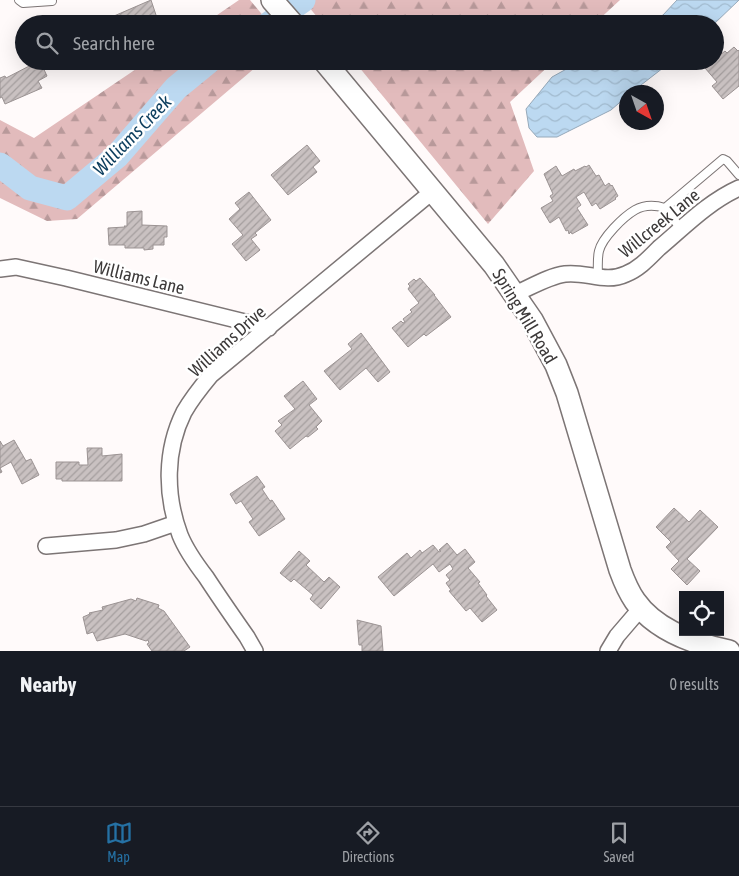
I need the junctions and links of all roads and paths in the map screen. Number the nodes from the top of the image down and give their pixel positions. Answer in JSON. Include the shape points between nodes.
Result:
{"nodes":[{"id":1,"x":19,"y":0,"type":"edge"},
{"id":2,"x":272,"y":0,"type":"edge"},
{"id":3,"x":52,"y":1,"type":"dead end"},
{"id":4,"x":285,"y":15,"type":"edge"},
{"id":5,"x":332,"y":70,"type":"edge"},
{"id":6,"x":739,"y":175,"type":"edge"},
{"id":7,"x":739,"y":188,"type":"edge"},
{"id":8,"x":433,"y":191,"type":"junction"},
{"id":9,"x":665,"y":208,"type":"junction"},
{"id":10,"x":681,"y":229,"type":"junction"},
{"id":11,"x":0,"y":268,"type":"edge"},
{"id":12,"x":598,"y":278,"type":"junction"},
{"id":13,"x":515,"y":294,"type":"junction"},
{"id":14,"x":269,"y":328,"type":"junction"},
{"id":15,"x":176,"y":523,"type":"junction"},
{"id":16,"x":46,"y":546,"type":"dead end"},
{"id":17,"x":640,"y":608,"type":"junction"},
{"id":18,"x":254,"y":651,"type":"edge"},
{"id":19,"x":608,"y":651,"type":"edge"},
{"id":20,"x":729,"y":651,"type":"edge"}],
"edges":[{"from":1,"to":3,"type":"lane","via":[[23,3]]},
{"from":2,"to":4,"type":"street"},
{"from":5,"to":8,"type":"street","name":"Spring Mill Road"},
{"from":6,"to":9,"type":"lane","via":[[724,159]]},
{"from":7,"to":10,"type":"street","name":"Willcreek Lane","via":[[711,204]]},
{"from":8,"to":13,"type":"street","name":"Spring Mill Road"},
{"from":8,"to":14,"type":"street","name":"Williams Drive"},
{"from":9,"to":10,"type":"lane"},
{"from":9,"to":12,"type":"lane","via":[[650,206],[636,210],[614,228],[599,250]]},
{"from":10,"to":12,"type":"street","name":"Willcreek Lane","via":[[635,269],[615,278]]},
{"from":11,"to":14,"type":"street","name":"Williams Lane","via":[[16,267],[66,278]]},
{"from":12,"to":13,"type":"street","name":"Willcreek Lane","via":[[566,274]]},
{"from":13,"to":17,"type":"street","name":"Spring Mill Road","via":[[546,347],[567,393],[620,570]]},
{"from":14,"to":15,"type":"street","name":"Williams Drive","via":[[211,375],[184,413],[170,463],[169,490]]},
{"from":15,"to":16,"type":"street","via":[[116,540]]},
{"from":15,"to":18,"type":"street","name":"Williams Drive","via":[[190,554]]},
{"from":17,"to":19,"type":"street"},
{"from":17,"to":20,"type":"street","name":"Spring Mill Road","via":[[669,630],[701,644]]}]}
